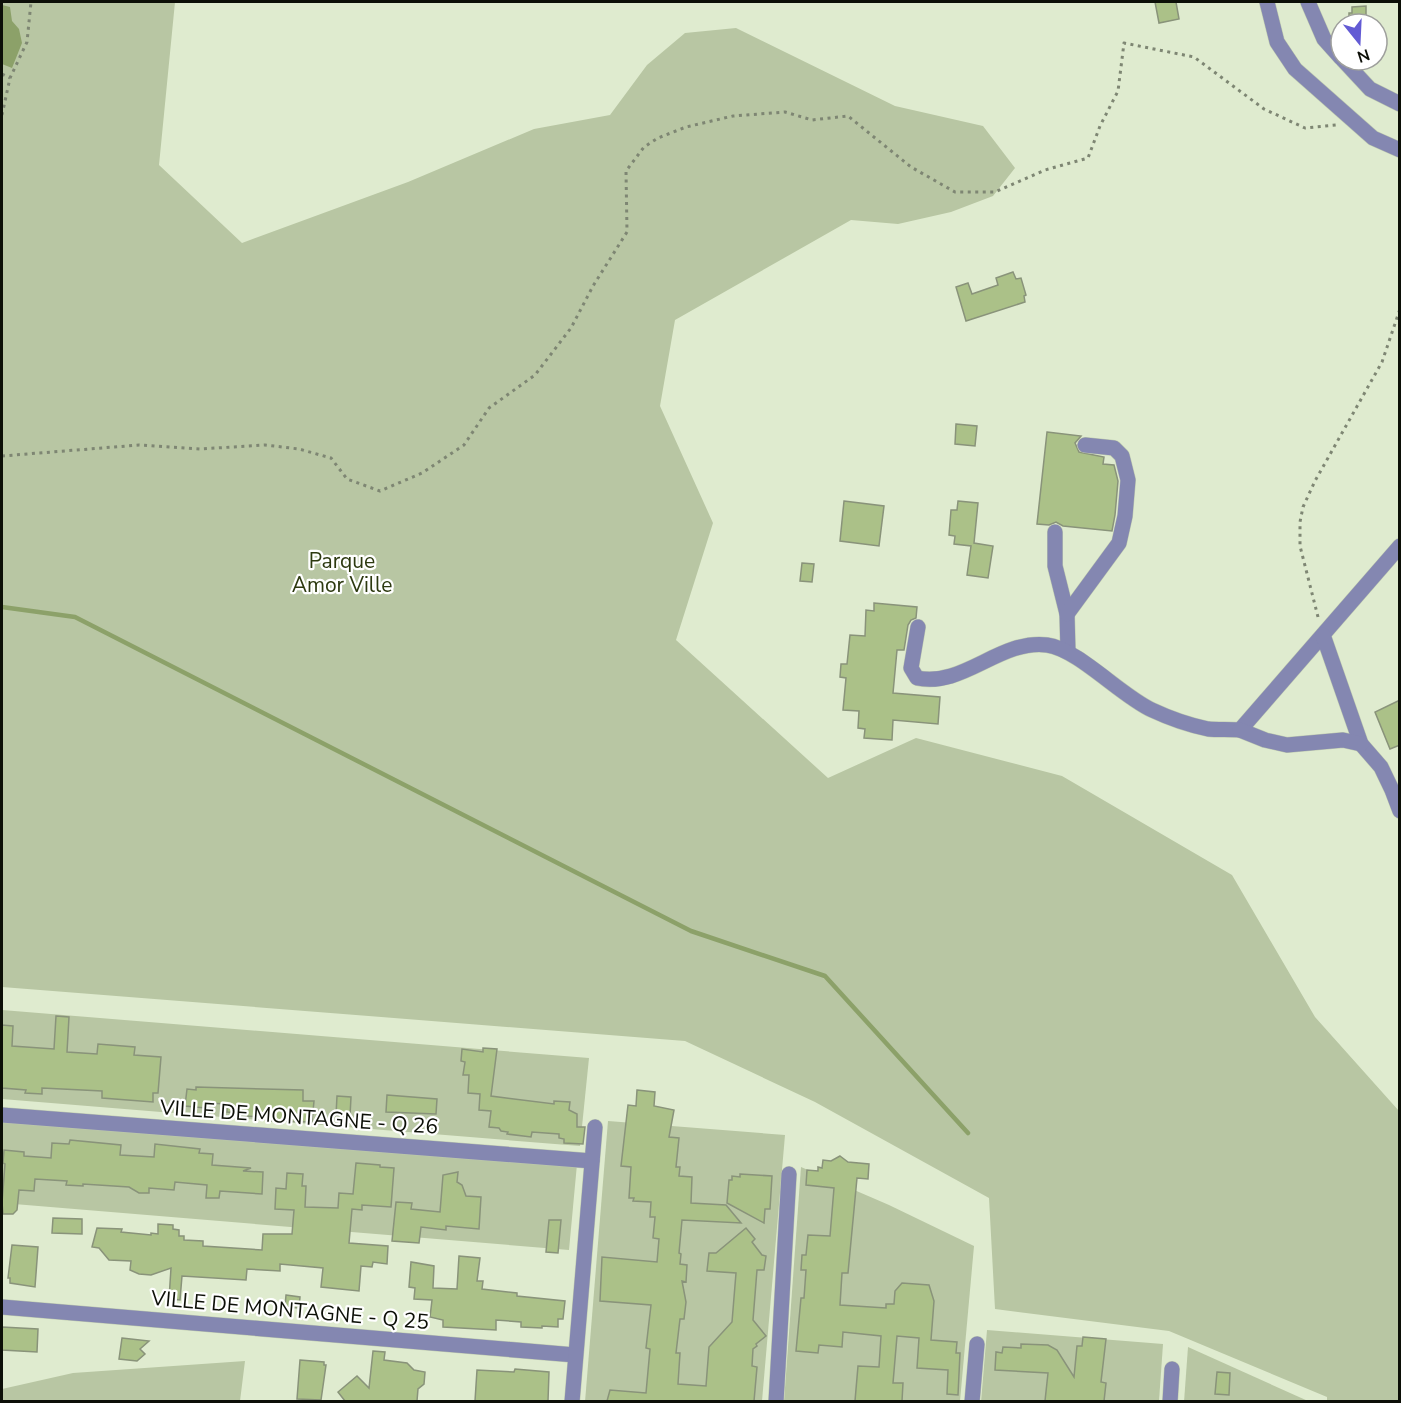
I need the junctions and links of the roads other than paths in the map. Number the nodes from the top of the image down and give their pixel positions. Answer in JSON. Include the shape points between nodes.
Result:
{"nodes":[{"id":1,"x":1268,"y":2,"type":"edge"},
{"id":2,"x":1308,"y":2,"type":"edge"},
{"id":3,"x":1329,"y":45,"type":"edge"},
{"id":4,"x":1354,"y":72,"type":"edge"},
{"id":5,"x":1400,"y":104,"type":"edge"},
{"id":6,"x":1400,"y":150,"type":"edge"},
{"id":7,"x":1085,"y":445,"type":"dead end"},
{"id":8,"x":1055,"y":532,"type":"dead end"},
{"id":9,"x":1400,"y":546,"type":"edge"},
{"id":10,"x":1067,"y":614,"type":"junction"},
{"id":11,"x":918,"y":627,"type":"dead end"},
{"id":12,"x":1323,"y":635,"type":"junction"},
{"id":13,"x":1068,"y":652,"type":"junction"},
{"id":14,"x":1240,"y":730,"type":"junction"},
{"id":15,"x":1361,"y":744,"type":"junction"},
{"id":16,"x":1400,"y":811,"type":"edge"},
{"id":17,"x":2,"y":1115,"type":"edge"},
{"id":18,"x":595,"y":1128,"type":"dead end"},
{"id":19,"x":592,"y":1161,"type":"junction"},
{"id":20,"x":789,"y":1174,"type":"dead end"},
{"id":21,"x":2,"y":1307,"type":"edge"},
{"id":22,"x":977,"y":1344,"type":"dead end"},
{"id":23,"x":575,"y":1355,"type":"junction"},
{"id":24,"x":1172,"y":1369,"type":"dead end"},
{"id":25,"x":572,"y":1401,"type":"edge"},
{"id":26,"x":776,"y":1401,"type":"edge"},
{"id":27,"x":972,"y":1401,"type":"edge"},
{"id":28,"x":1170,"y":1401,"type":"edge"}],
"edges":[{"from":1,"to":6,"type":"street","via":[[1277,42],[1295,69],[1373,138]]},
{"from":2,"to":3,"type":"street"},
{"from":4,"to":5,"type":"street","via":[[1370,89]]},
{"from":7,"to":10,"type":"street","via":[[1114,448],[1122,456],[1128,480],[1125,516],[1119,543]]},
{"from":8,"to":10,"type":"street","via":[[1055,566]]},
{"from":9,"to":12,"type":"street"},
{"from":10,"to":13,"type":"street"},
{"from":11,"to":13,"type":"street","via":[[911,668],[917,678],[927,680],[948,677],[1019,646],[1048,645]]},
{"from":12,"to":14,"type":"street"},
{"from":12,"to":15,"type":"street"},
{"from":13,"to":14,"type":"street","via":[[1150,710],[1200,727]]},
{"from":14,"to":15,"type":"street","via":[[1287,745],[1343,740]]},
{"from":15,"to":16,"type":"street","via":[[1381,767]]},
{"from":17,"to":19,"type":"street","name":"VILLE DE MONTAGNE - Q 26"},
{"from":18,"to":19,"type":"street"},
{"from":19,"to":23,"type":"street"},
{"from":20,"to":26,"type":"street"},
{"from":21,"to":23,"type":"street","name":"VILLE DE MONTAGNE - Q 25"},
{"from":22,"to":27,"type":"street"},
{"from":23,"to":25,"type":"street"},
{"from":24,"to":28,"type":"street"}]}
